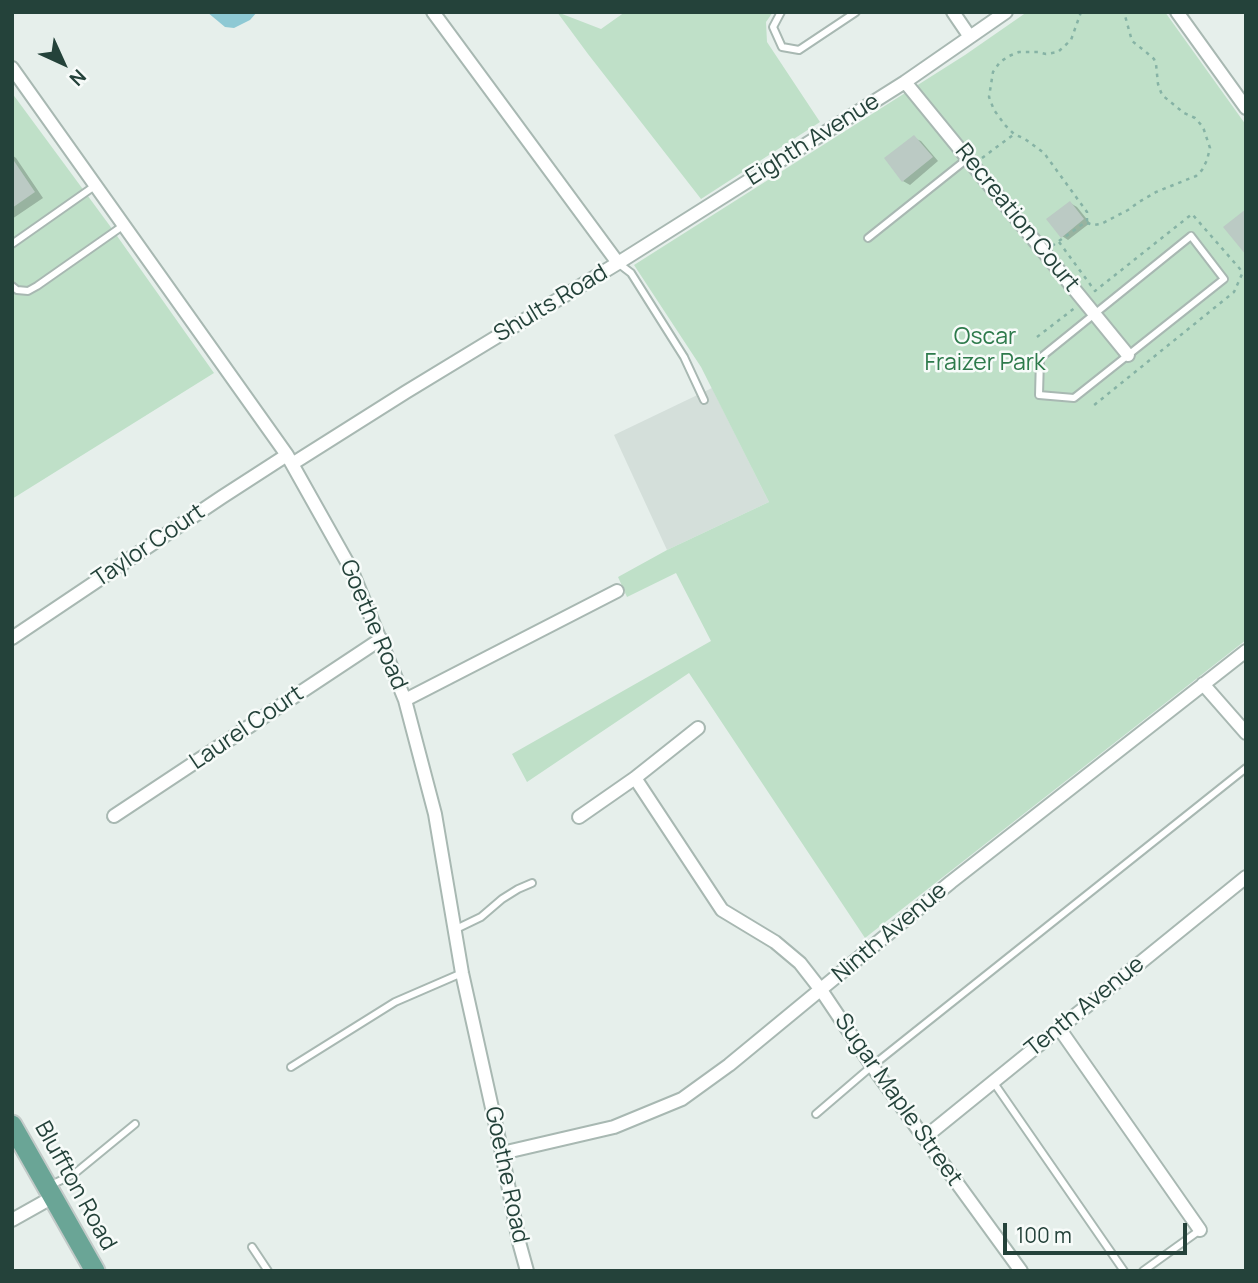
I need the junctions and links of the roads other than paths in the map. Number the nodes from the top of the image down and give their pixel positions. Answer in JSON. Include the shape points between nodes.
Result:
{"nodes":[{"id":1,"x":433,"y":12,"type":"edge"},
{"id":2,"x":781,"y":12,"type":"edge"},
{"id":3,"x":856,"y":12,"type":"edge"},
{"id":4,"x":953,"y":12,"type":"edge"},
{"id":5,"x":1006,"y":12,"type":"edge"},
{"id":6,"x":1177,"y":12,"type":"edge"},
{"id":7,"x":970,"y":37,"type":"junction"},
{"id":8,"x":12,"y":68,"type":"edge"},
{"id":9,"x":905,"y":82,"type":"junction"},
{"id":10,"x":1241,"y":92,"type":"edge"},
{"id":11,"x":1246,"y":108,"type":"edge"},
{"id":12,"x":971,"y":161,"type":"junction"},
{"id":13,"x":96,"y":185,"type":"junction"},
{"id":14,"x":124,"y":225,"type":"junction"},
{"id":15,"x":868,"y":238,"type":"dead end"},
{"id":16,"x":12,"y":244,"type":"edge"},
{"id":17,"x":618,"y":263,"type":"junction"},
{"id":18,"x":12,"y":286,"type":"edge"},
{"id":19,"x":1094,"y":313,"type":"junction"},
{"id":20,"x":1128,"y":355,"type":"junction"},
{"id":21,"x":704,"y":400,"type":"dead end"},
{"id":22,"x":289,"y":460,"type":"junction"},
{"id":23,"x":617,"y":591,"type":"dead end"},
{"id":24,"x":12,"y":638,"type":"edge"},
{"id":25,"x":381,"y":639,"type":"junction"},
{"id":26,"x":1246,"y":651,"type":"edge"},
{"id":27,"x":1203,"y":684,"type":"junction"},
{"id":28,"x":405,"y":699,"type":"junction"},
{"id":29,"x":698,"y":727,"type":"dead end"},
{"id":30,"x":1246,"y":733,"type":"edge"},
{"id":31,"x":1246,"y":768,"type":"edge"},
{"id":32,"x":635,"y":778,"type":"junction"},
{"id":33,"x":114,"y":816,"type":"dead end"},
{"id":34,"x":579,"y":817,"type":"dead end"},
{"id":35,"x":1246,"y":877,"type":"edge"},
{"id":36,"x":531,"y":883,"type":"dead end"},
{"id":37,"x":454,"y":930,"type":"junction"},
{"id":38,"x":462,"y":973,"type":"junction"},
{"id":39,"x":821,"y":990,"type":"junction"},
{"id":40,"x":1059,"y":1028,"type":"junction"},
{"id":41,"x":872,"y":1066,"type":"junction"},
{"id":42,"x":291,"y":1067,"type":"dead end"},
{"id":43,"x":993,"y":1082,"type":"junction"},
{"id":44,"x":816,"y":1114,"type":"dead end"},
{"id":45,"x":12,"y":1125,"type":"edge"},
{"id":46,"x":135,"y":1125,"type":"dead end"},
{"id":47,"x":924,"y":1138,"type":"junction"},
{"id":48,"x":502,"y":1153,"type":"junction"},
{"id":49,"x":50,"y":1192,"type":"junction"},
{"id":50,"x":12,"y":1220,"type":"edge"},
{"id":51,"x":1200,"y":1230,"type":"joint"},
{"id":52,"x":252,"y":1247,"type":"dead end"},
{"id":53,"x":95,"y":1271,"type":"edge"},
{"id":54,"x":268,"y":1271,"type":"edge"},
{"id":55,"x":527,"y":1271,"type":"edge"},
{"id":56,"x":1021,"y":1271,"type":"edge"},
{"id":57,"x":1125,"y":1271,"type":"edge"},
{"id":58,"x":1143,"y":1271,"type":"edge"}],
"edges":[{"from":1,"to":17,"type":"street","name":"Shults Road"},
{"from":2,"to":3,"type":"lane","via":[[773,27],[782,47],[799,50]]},
{"from":4,"to":7,"type":"street"},
{"from":5,"to":7,"type":"street","name":"Eighth Avenue"},
{"from":6,"to":10,"type":"street"},
{"from":7,"to":9,"type":"street","name":"Eighth Avenue"},
{"from":8,"to":13,"type":"street","name":"Goethe Road"},
{"from":9,"to":12,"type":"street","name":"Recreation Court"},
{"from":9,"to":17,"type":"street","name":"Eighth Avenue"},
{"from":10,"to":11,"type":"street"},
{"from":12,"to":15,"type":"lane"},
{"from":12,"to":19,"type":"street","name":"Recreation Court"},
{"from":13,"to":14,"type":"street","name":"Goethe Road"},
{"from":13,"to":16,"type":"lane"},
{"from":14,"to":18,"type":"lane","via":[[28,291]]},
{"from":14,"to":22,"type":"street","name":"Goethe Road"},
{"from":17,"to":21,"type":"lane","via":[[631,273],[684,357]]},
{"from":17,"to":22,"type":"street","name":"Shults Road"},
{"from":19,"to":20,"type":"street","name":"Recreation Court"},
{"from":19,"to":20,"type":"lane","via":[[1040,358],[1039,395],[1074,398]]},
{"from":19,"to":20,"type":"lane","via":[[1191,236],[1224,279]]},
{"from":22,"to":24,"type":"street","name":"Taylor Court","via":[[222,496]]},
{"from":22,"to":25,"type":"street","name":"Goethe Road","via":[[351,569]]},
{"from":23,"to":28,"type":"street"},
{"from":25,"to":28,"type":"street","name":"Goethe Road"},
{"from":25,"to":33,"type":"street","name":"Laurel Court"},
{"from":26,"to":27,"type":"street","name":"Ninth Avenue"},
{"from":27,"to":30,"type":"street"},
{"from":27,"to":39,"type":"street","name":"Ninth Avenue"},
{"from":28,"to":37,"type":"street","name":"Goethe Road","via":[[435,814]]},
{"from":29,"to":32,"type":"street"},
{"from":31,"to":41,"type":"lane"},
{"from":32,"to":34,"type":"street"},
{"from":32,"to":39,"type":"street","name":"Sugar Maple Street","via":[[722,910],[775,942],[800,963]]},
{"from":35,"to":40,"type":"street","name":"Tenth Avenue"},
{"from":36,"to":37,"type":"lane"},
{"from":37,"to":38,"type":"street","name":"Goethe Road"},
{"from":38,"to":42,"type":"lane","via":[[396,1002]]},
{"from":38,"to":48,"type":"street","name":"Goethe Road"},
{"from":39,"to":41,"type":"street","name":"Sugar Maple Street"},
{"from":39,"to":48,"type":"street","name":"Ninth Avenue","via":[[682,1099],[614,1127]]},
{"from":40,"to":43,"type":"street","name":"Tenth Avenue"},
{"from":40,"to":51,"type":"street"},
{"from":41,"to":44,"type":"lane"},
{"from":41,"to":47,"type":"street","name":"Sugar Maple Street"},
{"from":43,"to":47,"type":"street","name":"Tenth Avenue"},
{"from":43,"to":57,"type":"lane"},
{"from":45,"to":49,"type":"main road","name":"Bluffton Road"},
{"from":46,"to":49,"type":"lane"},
{"from":47,"to":56,"type":"street","name":"Sugar Maple Street"},
{"from":48,"to":55,"type":"street","name":"Goethe Road"},
{"from":49,"to":50,"type":"street"},
{"from":49,"to":53,"type":"main road","name":"Bluffton Road"},
{"from":51,"to":58,"type":"lane"},
{"from":52,"to":54,"type":"lane"}]}
